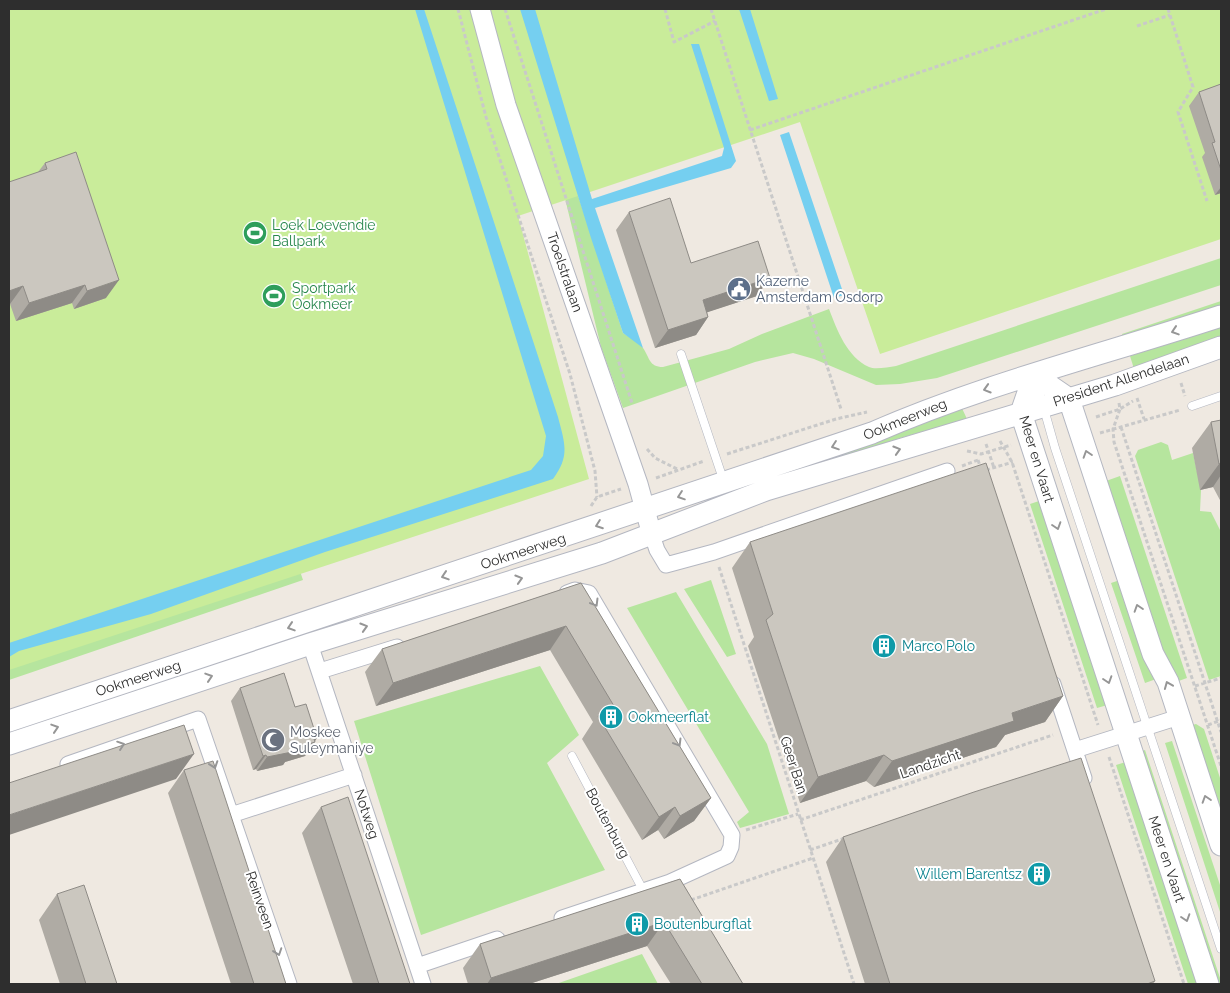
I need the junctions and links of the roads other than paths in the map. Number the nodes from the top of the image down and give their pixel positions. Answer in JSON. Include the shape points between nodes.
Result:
{"nodes":[{"id":1,"x":480,"y":9,"type":"edge"},
{"id":2,"x":1221,"y":316,"type":"edge"},
{"id":3,"x":1221,"y":347,"type":"edge"},
{"id":4,"x":680,"y":354,"type":"dead end"},
{"id":5,"x":1034,"y":375,"type":"junction"},
{"id":6,"x":1221,"y":396,"type":"edge"},
{"id":7,"x":1069,"y":398,"type":"junction"},
{"id":8,"x":1043,"y":406,"type":"junction"},
{"id":9,"x":1190,"y":407,"type":"road end"},
{"id":10,"x":1021,"y":413,"type":"junction"},
{"id":11,"x":947,"y":471,"type":"dead end"},
{"id":12,"x":728,"y":492,"type":"junction"},
{"id":13,"x":645,"y":508,"type":"junction"},
{"id":14,"x":652,"y":535,"type":"junction"},
{"id":15,"x":556,"y":596,"type":"edge"},
{"id":16,"x":415,"y":641,"type":"edge"},
{"id":17,"x":310,"y":644,"type":"junction"},
{"id":18,"x":320,"y":672,"type":"junction"},
{"id":19,"x":1050,"y":674,"type":"edge"},
{"id":20,"x":1179,"y":717,"type":"junction"},
{"id":21,"x":9,"y":721,"type":"edge"},
{"id":22,"x":1148,"y":727,"type":"junction"},
{"id":23,"x":1126,"y":734,"type":"junction"},
{"id":24,"x":9,"y":744,"type":"edge"},
{"id":25,"x":1075,"y":750,"type":"junction"},
{"id":26,"x":572,"y":756,"type":"dead end"},
{"id":27,"x":54,"y":768,"type":"edge"},
{"id":28,"x":354,"y":775,"type":"junction"},
{"id":29,"x":1088,"y":790,"type":"edge"},
{"id":30,"x":231,"y":815,"type":"junction"},
{"id":31,"x":1221,"y":845,"type":"edge"},
{"id":32,"x":670,"y":882,"type":"junction"},
{"id":33,"x":643,"y":890,"type":"junction"},
{"id":34,"x":683,"y":903,"type":"edge"},
{"id":35,"x":549,"y":922,"type":"edge"},
{"id":36,"x":511,"y":934,"type":"edge"},
{"id":37,"x":1221,"y":949,"type":"edge"},
{"id":38,"x":417,"y":966,"type":"junction"},
{"id":39,"x":289,"y":984,"type":"edge"},
{"id":40,"x":423,"y":984,"type":"edge"},
{"id":41,"x":1208,"y":984,"type":"edge"}],
"edges":[{"from":1,"to":13,"type":"street","name":"Troelstralaan","via":[[506,105]]},
{"from":2,"to":5,"type":"main road","one_way":true},
{"from":3,"to":7,"type":"main road","name":"President Allendelaan"},
{"from":4,"to":12,"type":"lane"},
{"from":5,"to":7,"type":"main road"},
{"from":5,"to":8,"type":"lane"},
{"from":5,"to":10,"type":"main road","name":"Meer en Vaart"},
{"from":5,"to":12,"type":"main road","name":"Ookmeerweg","one_way":true,"via":[[935,406]]},
{"from":6,"to":9,"type":"lane"},
{"from":7,"to":8,"type":"main road","name":"President Allendelaan"},
{"from":20,"to":7,"type":"main road","one_way":true,"via":[[1168,682],[1153,654]]},
{"from":8,"to":10,"type":"main road","name":"President Allendelaan"},
{"from":8,"to":22,"type":"lane"},
{"from":12,"to":10,"type":"main road","name":"Ookmeerweg","one_way":true},
{"from":10,"to":23,"type":"main road","name":"Meer en Vaart","one_way":true},
{"from":11,"to":14,"type":"street","via":[[714,552],[666,565]]},
{"from":12,"to":13,"type":"main road","name":"Ookmeerweg","one_way":true},
{"from":12,"to":14,"type":"main road","name":"Ookmeerweg"},
{"from":13,"to":14,"type":"street","name":"Troelstralaan"},
{"from":13,"to":21,"type":"main road","name":"Ookmeerweg","one_way":true},
{"from":17,"to":14,"type":"main road","name":"Ookmeerweg","one_way":true},
{"from":15,"to":32,"type":"street","one_way":true,"via":[[575,590],[589,593],[732,834],[727,856]]},
{"from":16,"to":18,"type":"street"},
{"from":17,"to":18,"type":"street","name":"Notweg"},
{"from":24,"to":17,"type":"main road","name":"Ookmeerweg","one_way":true},
{"from":18,"to":28,"type":"street","name":"Notweg"},
{"from":19,"to":25,"type":"street"},
{"from":20,"to":22,"type":"street"},
{"from":31,"to":20,"type":"main road","one_way":true},
{"from":22,"to":23,"type":"street"},
{"from":22,"to":37,"type":"lane"},
{"from":23,"to":25,"type":"street"},
{"from":23,"to":41,"type":"main road","name":"Meer en Vaart","one_way":true},
{"from":25,"to":29,"type":"street"},
{"from":26,"to":33,"type":"lane","name":"Boutenburg"},
{"from":27,"to":30,"type":"street","name":"Reinveen","one_way":true,"via":[[198,719]]},
{"from":28,"to":30,"type":"street"},
{"from":28,"to":38,"type":"street","name":"Notweg"},
{"from":30,"to":39,"type":"street","name":"Reinveen","one_way":true},
{"from":32,"to":33,"type":"street"},
{"from":32,"to":34,"type":"street"},
{"from":33,"to":35,"type":"street"},
{"from":36,"to":38,"type":"street"},
{"from":38,"to":40,"type":"street","name":"Notweg"}]}
